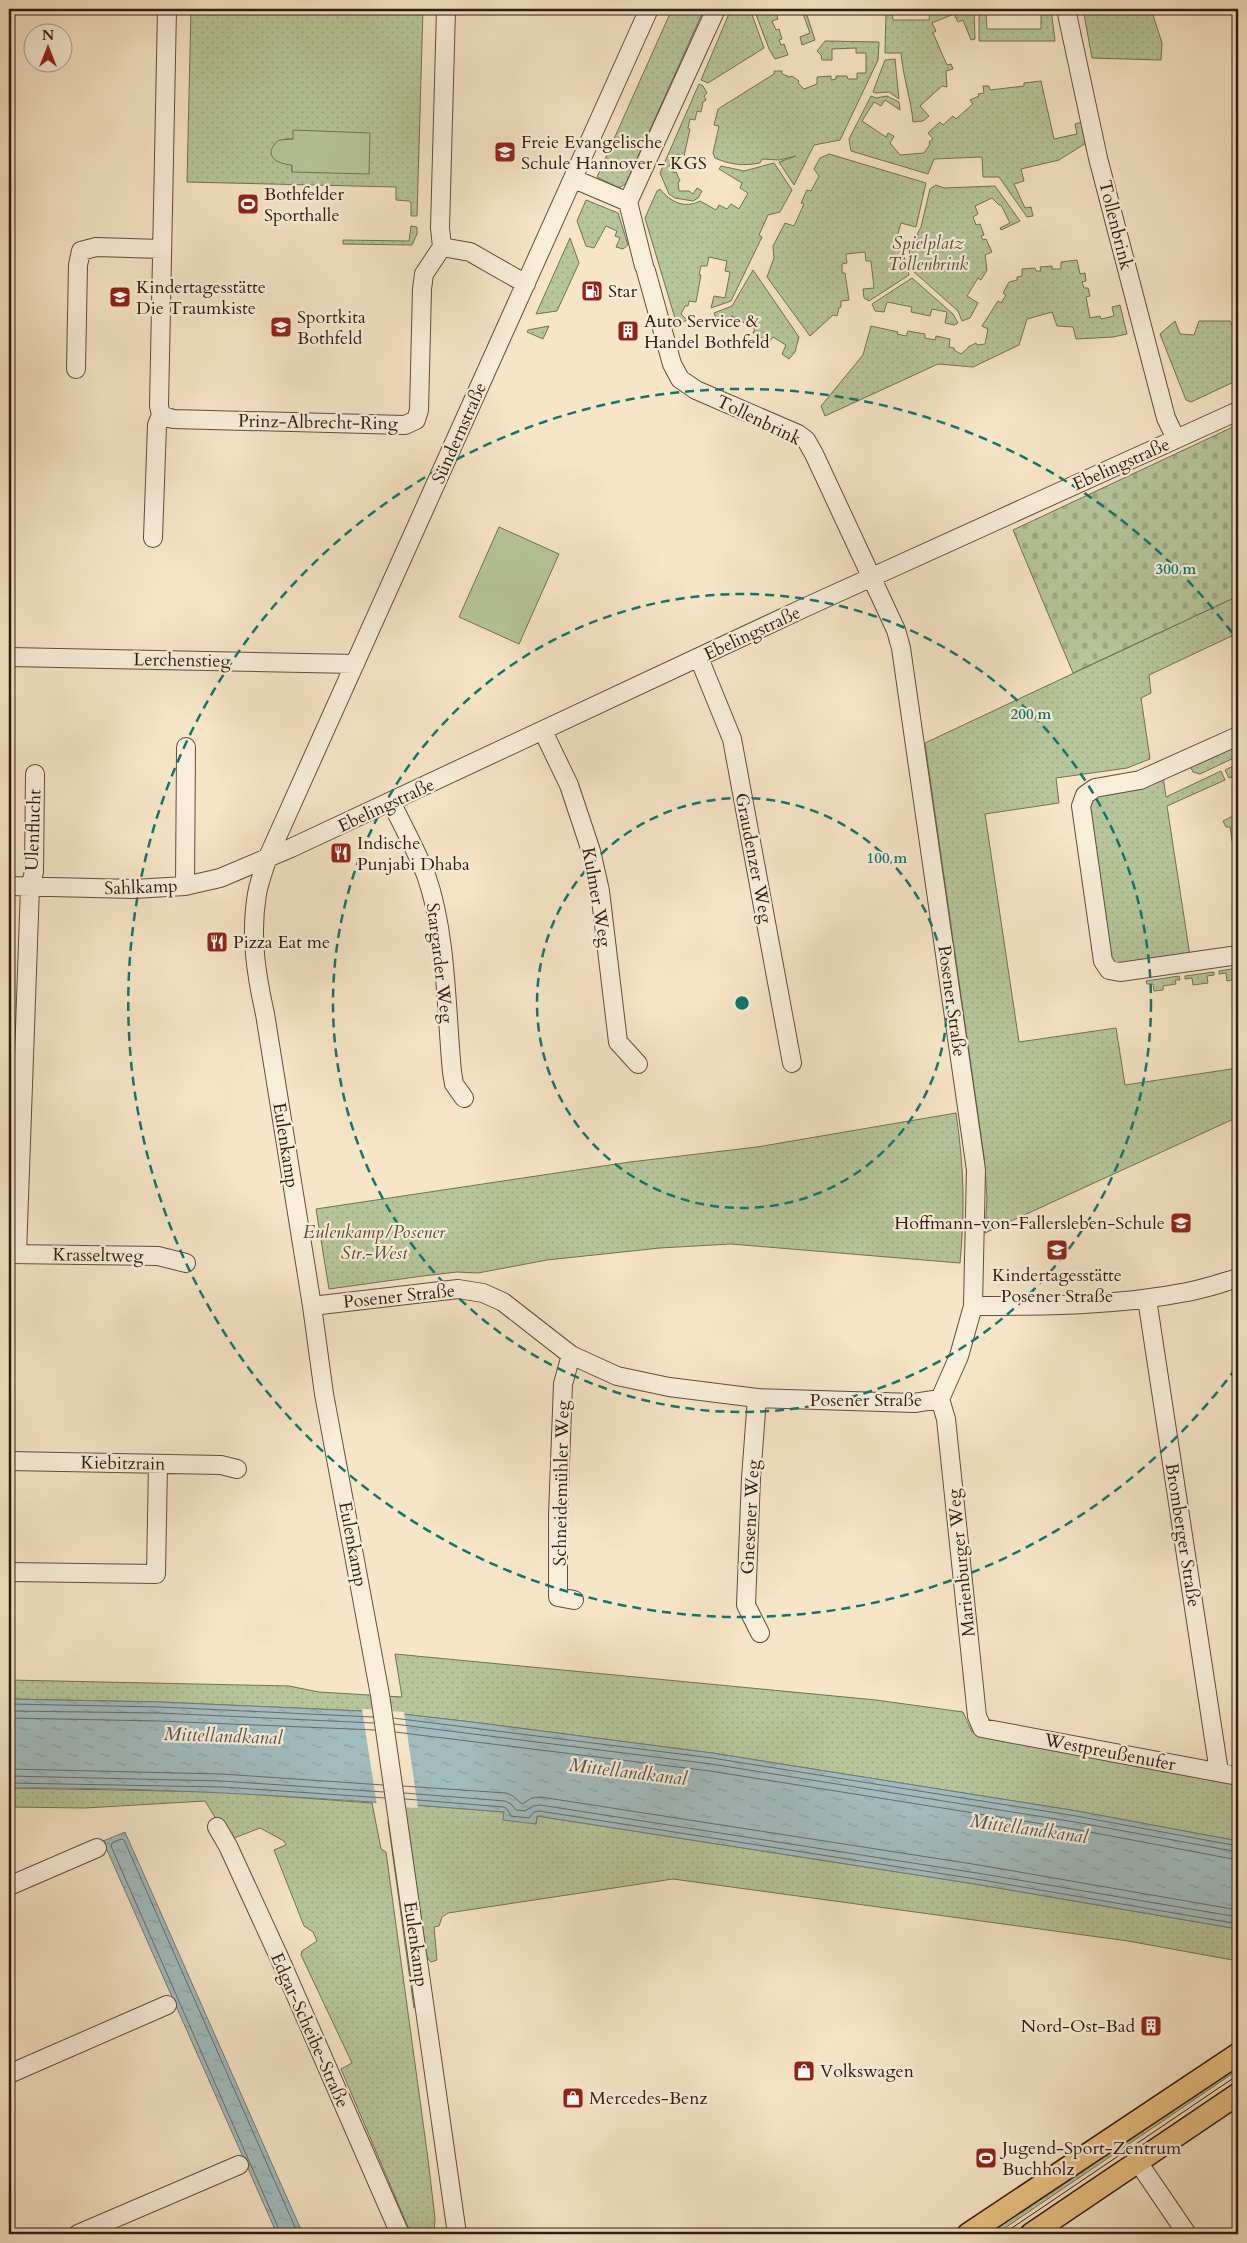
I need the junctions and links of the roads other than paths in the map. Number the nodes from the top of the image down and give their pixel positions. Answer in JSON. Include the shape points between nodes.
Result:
{"nodes":[{"id":1,"x":167,"y":9,"type":"edge"},
{"id":2,"x":446,"y":9,"type":"edge"},
{"id":3,"x":649,"y":9,"type":"edge"},
{"id":4,"x":716,"y":9,"type":"edge"},
{"id":5,"x":1066,"y":9,"type":"edge"},
{"id":6,"x":574,"y":179,"type":"junction"},
{"id":7,"x":628,"y":202,"type":"junction"},
{"id":8,"x":442,"y":247,"type":"junction"},
{"id":9,"x":162,"y":249,"type":"junction"},
{"id":10,"x":526,"y":284,"type":"junction"},
{"id":11,"x":76,"y":369,"type":"dead end"},
{"id":12,"x":1238,"y":411,"type":"edge"},
{"id":13,"x":161,"y":415,"type":"junction"},
{"id":14,"x":1176,"y":438,"type":"junction"},
{"id":15,"x":153,"y":538,"type":"dead end"},
{"id":16,"x":872,"y":578,"type":"junction"},
{"id":17,"x":9,"y":657,"type":"edge"},
{"id":18,"x":699,"y":658,"type":"junction"},
{"id":19,"x":355,"y":664,"type":"junction"},
{"id":20,"x":543,"y":731,"type":"junction"},
{"id":21,"x":1238,"y":736,"type":"edge"},
{"id":22,"x":186,"y":747,"type":"dead end"},
{"id":23,"x":35,"y":774,"type":"dead end"},
{"id":24,"x":391,"y":802,"type":"junction"},
{"id":25,"x":268,"y":857,"type":"junction"},
{"id":26,"x":9,"y":886,"type":"edge"},
{"id":27,"x":185,"y":886,"type":"junction"},
{"id":28,"x":30,"y":887,"type":"junction"},
{"id":29,"x":1238,"y":955,"type":"edge"},
{"id":30,"x":792,"y":1063,"type":"dead end"},
{"id":31,"x":638,"y":1064,"type":"dead end"},
{"id":32,"x":464,"y":1098,"type":"dead end"},
{"id":33,"x":13,"y":1254,"type":"edge"},
{"id":34,"x":186,"y":1263,"type":"dead end"},
{"id":35,"x":1238,"y":1278,"type":"edge"},
{"id":36,"x":1147,"y":1299,"type":"junction"},
{"id":37,"x":312,"y":1306,"type":"junction"},
{"id":38,"x":973,"y":1306,"type":"junction"},
{"id":39,"x":571,"y":1355,"type":"junction"},
{"id":40,"x":758,"y":1398,"type":"junction"},
{"id":41,"x":940,"y":1399,"type":"junction"},
{"id":42,"x":9,"y":1461,"type":"edge"},
{"id":43,"x":158,"y":1464,"type":"junction"},
{"id":44,"x":237,"y":1469,"type":"dead end"},
{"id":45,"x":9,"y":1572,"type":"edge"},
{"id":46,"x":574,"y":1600,"type":"dead end"},
{"id":47,"x":760,"y":1634,"type":"dead end"},
{"id":48,"x":982,"y":1728,"type":"joint"},
{"id":49,"x":1219,"y":1772,"type":"junction"},
{"id":50,"x":1238,"y":1776,"type":"edge"},
{"id":51,"x":217,"y":1827,"type":"dead end"},
{"id":52,"x":97,"y":1848,"type":"dead end"},
{"id":53,"x":9,"y":1886,"type":"edge"},
{"id":54,"x":167,"y":2005,"type":"dead end"},
{"id":55,"x":1238,"y":2054,"type":"edge"},
{"id":56,"x":9,"y":2074,"type":"edge"},
{"id":57,"x":1238,"y":2094,"type":"edge"},
{"id":58,"x":1138,"y":2162,"type":"junction"},
{"id":59,"x":239,"y":2164,"type":"dead end"},
{"id":60,"x":78,"y":2234,"type":"edge"},
{"id":61,"x":400,"y":2234,"type":"edge"},
{"id":62,"x":457,"y":2234,"type":"edge"},
{"id":63,"x":968,"y":2234,"type":"edge"},
{"id":64,"x":1031,"y":2234,"type":"edge"},
{"id":65,"x":1187,"y":2234,"type":"edge"}],
"edges":[{"from":1,"to":9,"type":"street"},
{"from":2,"to":8,"type":"street"},
{"from":3,"to":6,"type":"street","name":"Sündernstraße"},
{"from":4,"to":7,"type":"street"},
{"from":5,"to":14,"type":"street","name":"Tollenbrink","via":[[1098,158],[1166,418]]},
{"from":6,"to":7,"type":"street"},
{"from":6,"to":10,"type":"street","name":"Sündernstraße"},
{"from":7,"to":16,"type":"street","name":"Tollenbrink","via":[[672,364],[680,379],[696,390],[806,440]]},
{"from":8,"to":10,"type":"street","via":[[470,252]]},
{"from":8,"to":13,"type":"street","name":"Prinz-Albrecht-Ring","via":[[424,274],[416,420],[405,425],[173,419]]},
{"from":9,"to":11,"type":"street","via":[[96,247],[82,251],[78,265]]},
{"from":9,"to":13,"type":"street"},
{"from":10,"to":19,"type":"street","name":"Sündernstraße"},
{"from":12,"to":14,"type":"street","name":"Ebelingstraße"},
{"from":13,"to":15,"type":"street","via":[[157,425]]},
{"from":14,"to":16,"type":"street","name":"Ebelingstraße"},
{"from":16,"to":18,"type":"street","name":"Ebelingstraße"},
{"from":16,"to":38,"type":"street","name":"Posener Straße","via":[[896,630],[900,648],[969,1119],[976,1170]]},
{"from":17,"to":19,"type":"street","name":"Lerchenstieg"},
{"from":18,"to":20,"type":"street","name":"Ebelingstraße"},
{"from":18,"to":30,"type":"street","name":"Graudenzer Weg","via":[[732,740]]},
{"from":19,"to":25,"type":"street","name":"Sündernstraße"},
{"from":20,"to":24,"type":"street","name":"Ebelingstraße"},
{"from":20,"to":31,"type":"street","name":"Kulmer Weg","via":[[569,785],[591,851],[600,891],[618,1042]]},
{"from":21,"to":29,"type":"street","via":[[1140,780],[1095,788],[1085,795],[1081,806],[1103,961],[1109,970],[1120,972]]},
{"from":22,"to":27,"type":"street"},
{"from":23,"to":28,"type":"street","name":"Ulenflucht","via":[[34,872]]},
{"from":24,"to":25,"type":"street","name":"Ebelingstraße"},
{"from":24,"to":32,"type":"street","name":"Stargarder Weg","via":[[426,876],[436,911],[452,1072],[454,1084]]},
{"from":25,"to":27,"type":"street","name":"Sahlkamp","via":[[220,878]]},
{"from":25,"to":37,"type":"street","name":"Eulenkamp","via":[[255,910],[256,977],[265,1014]]},
{"from":26,"to":28,"type":"street","name":"Sahlkamp"},
{"from":27,"to":28,"type":"street","name":"Sahlkamp","via":[[134,889]]},
{"from":28,"to":33,"type":"street","name":"Ulenflucht"},
{"from":33,"to":34,"type":"street","name":"Krasseltweg","via":[[158,1256]]},
{"from":35,"to":36,"type":"street","via":[[1189,1292]]},
{"from":36,"to":38,"type":"street","via":[[1071,1306]]},
{"from":36,"to":49,"type":"street","name":"Bromberger Straße"},
{"from":37,"to":39,"type":"street","name":"Posener Straße","via":[[458,1288],[483,1293],[503,1302]]},
{"from":37,"to":62,"type":"street","name":"Eulenkamp","via":[[324,1394],[380,1695]]},
{"from":38,"to":41,"type":"street","name":"Posener Straße","via":[[959,1356]]},
{"from":39,"to":40,"type":"street","name":"Posener Straße","via":[[617,1376],[669,1387]]},
{"from":39,"to":46,"type":"street","name":"Schneidemühler Weg","via":[[563,1384],[558,1597]]},
{"from":40,"to":41,"type":"street","name":"Posener Straße","via":[[905,1403]]},
{"from":40,"to":47,"type":"street","name":"Gnesener Weg","via":[[746,1605]]},
{"from":41,"to":48,"type":"street","name":"Marienburger Weg","via":[[946,1419],[977,1716]]},
{"from":42,"to":43,"type":"street","name":"Kiebitzrain"},
{"from":43,"to":44,"type":"street","name":"Kiebitzrain","via":[[222,1465]]},
{"from":43,"to":45,"type":"street","via":[[156,1574]]},
{"from":48,"to":49,"type":"street","name":"Westpreußenufer"},
{"from":49,"to":50,"type":"street","name":"Westpreußenufer"},
{"from":51,"to":61,"type":"street","name":"Edgar-Scheibe-Straße","via":[[279,1957]]},
{"from":52,"to":53,"type":"street"},
{"from":54,"to":56,"type":"street"},
{"from":55,"to":63,"type":"main road"},
{"from":57,"to":58,"type":"main road"},
{"from":58,"to":64,"type":"main road"},
{"from":58,"to":65,"type":"street"},
{"from":59,"to":60,"type":"street"}]}
